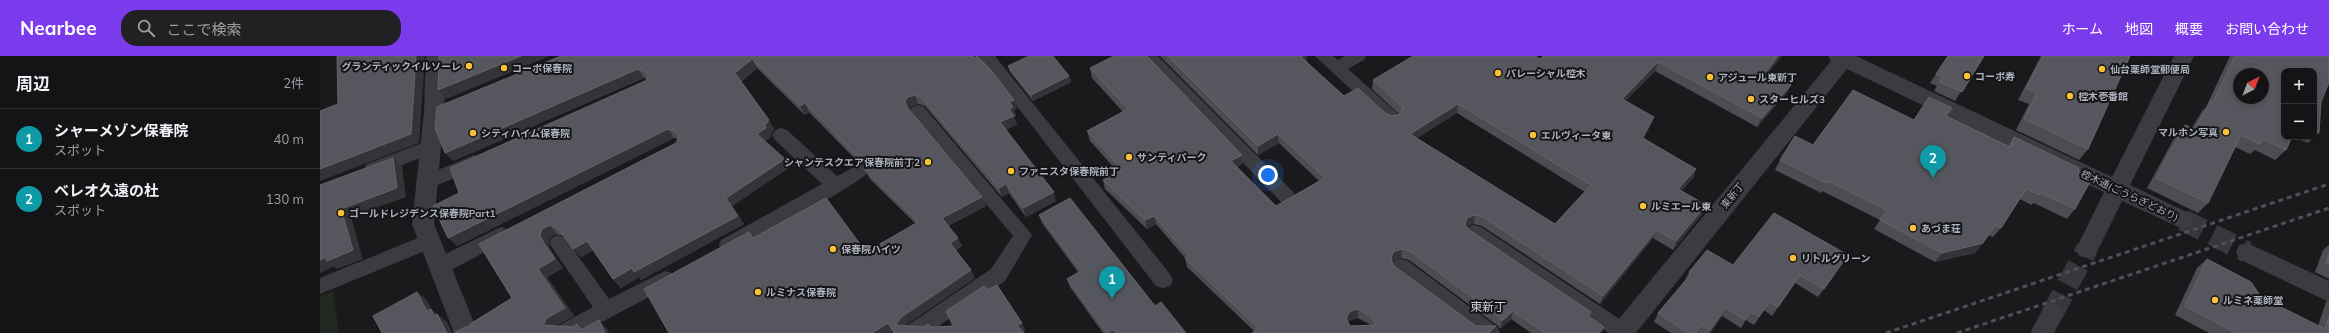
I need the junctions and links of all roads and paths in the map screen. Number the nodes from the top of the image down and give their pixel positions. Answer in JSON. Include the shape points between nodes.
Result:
{"nodes":[{"id":1,"x":986,"y":56,"type":"edge"},
{"id":2,"x":1148,"y":56,"type":"edge"},
{"id":3,"x":1323,"y":56,"type":"edge"},
{"id":4,"x":1358,"y":56,"type":"edge"},
{"id":5,"x":439,"y":57,"type":"edge"},
{"id":6,"x":1841,"y":57,"type":"edge"},
{"id":7,"x":2179,"y":57,"type":"edge"},
{"id":8,"x":1336,"y":68,"type":"junction"},
{"id":9,"x":918,"y":111,"type":"dead end"},
{"id":10,"x":1392,"y":118,"type":"edge"},
{"id":11,"x":781,"y":135,"type":"dead end"},
{"id":12,"x":430,"y":147,"type":"junction"},
{"id":13,"x":485,"y":156,"type":"edge"},
{"id":14,"x":860,"y":171,"type":"dead end"},
{"id":15,"x":357,"y":175,"type":"edge"},
{"id":16,"x":427,"y":182,"type":"junction"},
{"id":17,"x":836,"y":186,"type":"junction"},
{"id":18,"x":2117,"y":189,"type":"junction"},
{"id":19,"x":1288,"y":197,"type":"edge"},
{"id":20,"x":2182,"y":220,"type":"tunnel mouth"},
{"id":21,"x":516,"y":228,"type":"edge"},
{"id":22,"x":1474,"y":232,"type":"edge"},
{"id":23,"x":430,"y":241,"type":"junction"},
{"id":24,"x":558,"y":244,"type":"dead end"},
{"id":25,"x":2086,"y":249,"type":"tunnel mouth"},
{"id":26,"x":2247,"y":252,"type":"tunnel mouth"},
{"id":27,"x":710,"y":254,"type":"edge"},
{"id":28,"x":440,"y":266,"type":"junction"},
{"id":29,"x":1401,"y":267,"type":"dead end"},
{"id":30,"x":682,"y":269,"type":"edge"},
{"id":31,"x":1162,"y":280,"type":"dead end"},
{"id":32,"x":320,"y":286,"type":"edge"},
{"id":33,"x":2329,"y":292,"type":"edge"},
{"id":34,"x":606,"y":310,"type":"junction"},
{"id":35,"x":941,"y":326,"type":"edge"},
{"id":36,"x":1623,"y":332,"type":"edge"},
{"id":37,"x":466,"y":333,"type":"edge"},
{"id":38,"x":563,"y":333,"type":"edge"},
{"id":39,"x":912,"y":333,"type":"edge"},
{"id":40,"x":1490,"y":333,"type":"edge"}],
"edges":[{"from":1,"to":31,"type":"lane"},
{"from":2,"to":19,"type":"lane"},
{"from":3,"to":8,"type":"lane"},
{"from":4,"to":8,"type":"lane"},
{"from":5,"to":12,"type":"street","via":[[441,109]]},
{"from":6,"to":18,"type":"street","name":"椌木通(ごうらぎどおり)"},
{"from":6,"to":36,"type":"street","name":"東新丁"},
{"from":7,"to":18,"type":"street"},
{"from":8,"to":10,"type":"lane"},
{"from":9,"to":35,"type":"lane","via":[[1023,235],[998,275]]},
{"from":11,"to":17,"type":"lane"},
{"from":12,"to":15,"type":"lane"},
{"from":12,"to":16,"type":"street"},
{"from":13,"to":16,"type":"lane"},
{"from":14,"to":17,"type":"lane"},
{"from":16,"to":23,"type":"street","via":[[423,224]]},
{"from":17,"to":27,"type":"lane"},
{"from":18,"to":20,"type":"street","name":"椌木通(ごうらぎどおり)"},
{"from":18,"to":25,"type":"street"},
{"from":21,"to":28,"type":"lane"},
{"from":22,"to":36,"type":"lane"},
{"from":23,"to":28,"type":"street"},
{"from":23,"to":32,"type":"lane"},
{"from":24,"to":34,"type":"lane"},
{"from":26,"to":33,"type":"street"},
{"from":28,"to":37,"type":"street"},
{"from":29,"to":40,"type":"lane"},
{"from":30,"to":34,"type":"lane"},
{"from":34,"to":38,"type":"lane"},
{"from":35,"to":39,"type":"lane"}]}
